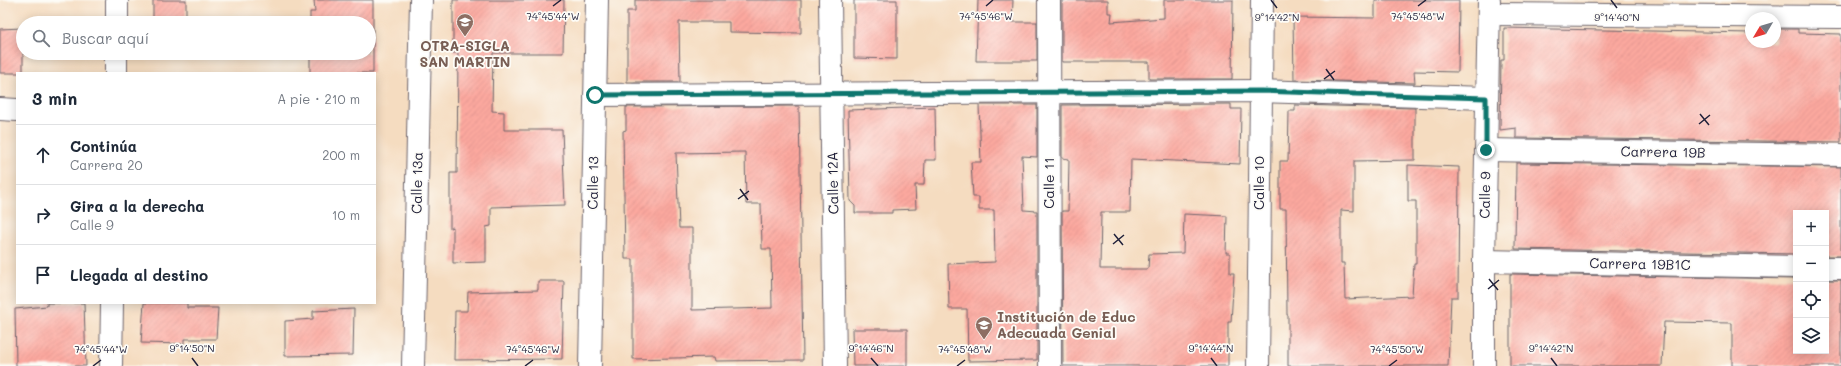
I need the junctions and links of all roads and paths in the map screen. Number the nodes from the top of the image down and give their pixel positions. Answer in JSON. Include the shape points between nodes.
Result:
{"nodes":[{"id":1,"x":117,"y":0,"type":"edge"},
{"id":2,"x":421,"y":0,"type":"edge"},
{"id":3,"x":597,"y":0,"type":"edge"},
{"id":4,"x":830,"y":0,"type":"edge"},
{"id":5,"x":1049,"y":0,"type":"edge"},
{"id":6,"x":1262,"y":0,"type":"edge"},
{"id":7,"x":1489,"y":7,"type":"edge"},
{"id":8,"x":116,"y":16,"type":"edge"},
{"id":9,"x":1841,"y":17,"type":"edge"},
{"id":10,"x":116,"y":60,"type":"edge"},
{"id":11,"x":116,"y":72,"type":"edge"},
{"id":12,"x":1260,"y":91,"type":"junction"},
{"id":13,"x":1049,"y":92,"type":"junction"},
{"id":14,"x":832,"y":93,"type":"junction"},
{"id":15,"x":595,"y":95,"type":"junction"},
{"id":16,"x":1486,"y":98,"type":"junction"},
{"id":17,"x":0,"y":108,"type":"edge"},
{"id":18,"x":16,"y":110,"type":"edge"},
{"id":19,"x":1486,"y":150,"type":"junction"},
{"id":20,"x":1841,"y":154,"type":"edge"},
{"id":21,"x":1484,"y":261,"type":"junction"},
{"id":22,"x":1793,"y":267,"type":"edge"},
{"id":23,"x":1829,"y":268,"type":"edge"},
{"id":24,"x":1841,"y":268,"type":"edge"},
{"id":25,"x":112,"y":304,"type":"edge"},
{"id":26,"x":111,"y":366,"type":"edge"},
{"id":27,"x":413,"y":366,"type":"edge"},
{"id":28,"x":590,"y":366,"type":"edge"},
{"id":29,"x":835,"y":366,"type":"edge"},
{"id":30,"x":1050,"y":366,"type":"edge"},
{"id":31,"x":1258,"y":366,"type":"edge"},
{"id":32,"x":1484,"y":366,"type":"edge"}],
"edges":[{"from":1,"to":8,"type":"street"},
{"from":2,"to":27,"type":"street","name":"Calle 13a"},
{"from":3,"to":15,"type":"street","name":"Calle 13"},
{"from":4,"to":14,"type":"street","name":"Calle 12A"},
{"from":5,"to":13,"type":"street","name":"Calle 11"},
{"from":6,"to":12,"type":"street","name":"Calle 10"},
{"from":7,"to":9,"type":"street"},
{"from":7,"to":16,"type":"street","name":"Calle 9"},
{"from":10,"to":11,"type":"street"},
{"from":12,"to":13,"type":"street"},
{"from":12,"to":16,"type":"street"},
{"from":12,"to":31,"type":"street","name":"Calle 10"},
{"from":13,"to":14,"type":"street"},
{"from":13,"to":30,"type":"street","name":"Calle 11"},
{"from":14,"to":15,"type":"street"},
{"from":14,"to":29,"type":"street","name":"Calle 12A"},
{"from":15,"to":28,"type":"street","name":"Calle 13"},
{"from":16,"to":19,"type":"street","name":"Calle 9"},
{"from":17,"to":18,"type":"street"},
{"from":19,"to":20,"type":"street","name":"Carrera 19B"},
{"from":19,"to":21,"type":"street","name":"Calle 9"},
{"from":21,"to":22,"type":"street","name":"Carrera 19B1C"},
{"from":21,"to":32,"type":"street","name":"Calle 9"},
{"from":23,"to":24,"type":"street"},
{"from":25,"to":26,"type":"street"}]}
